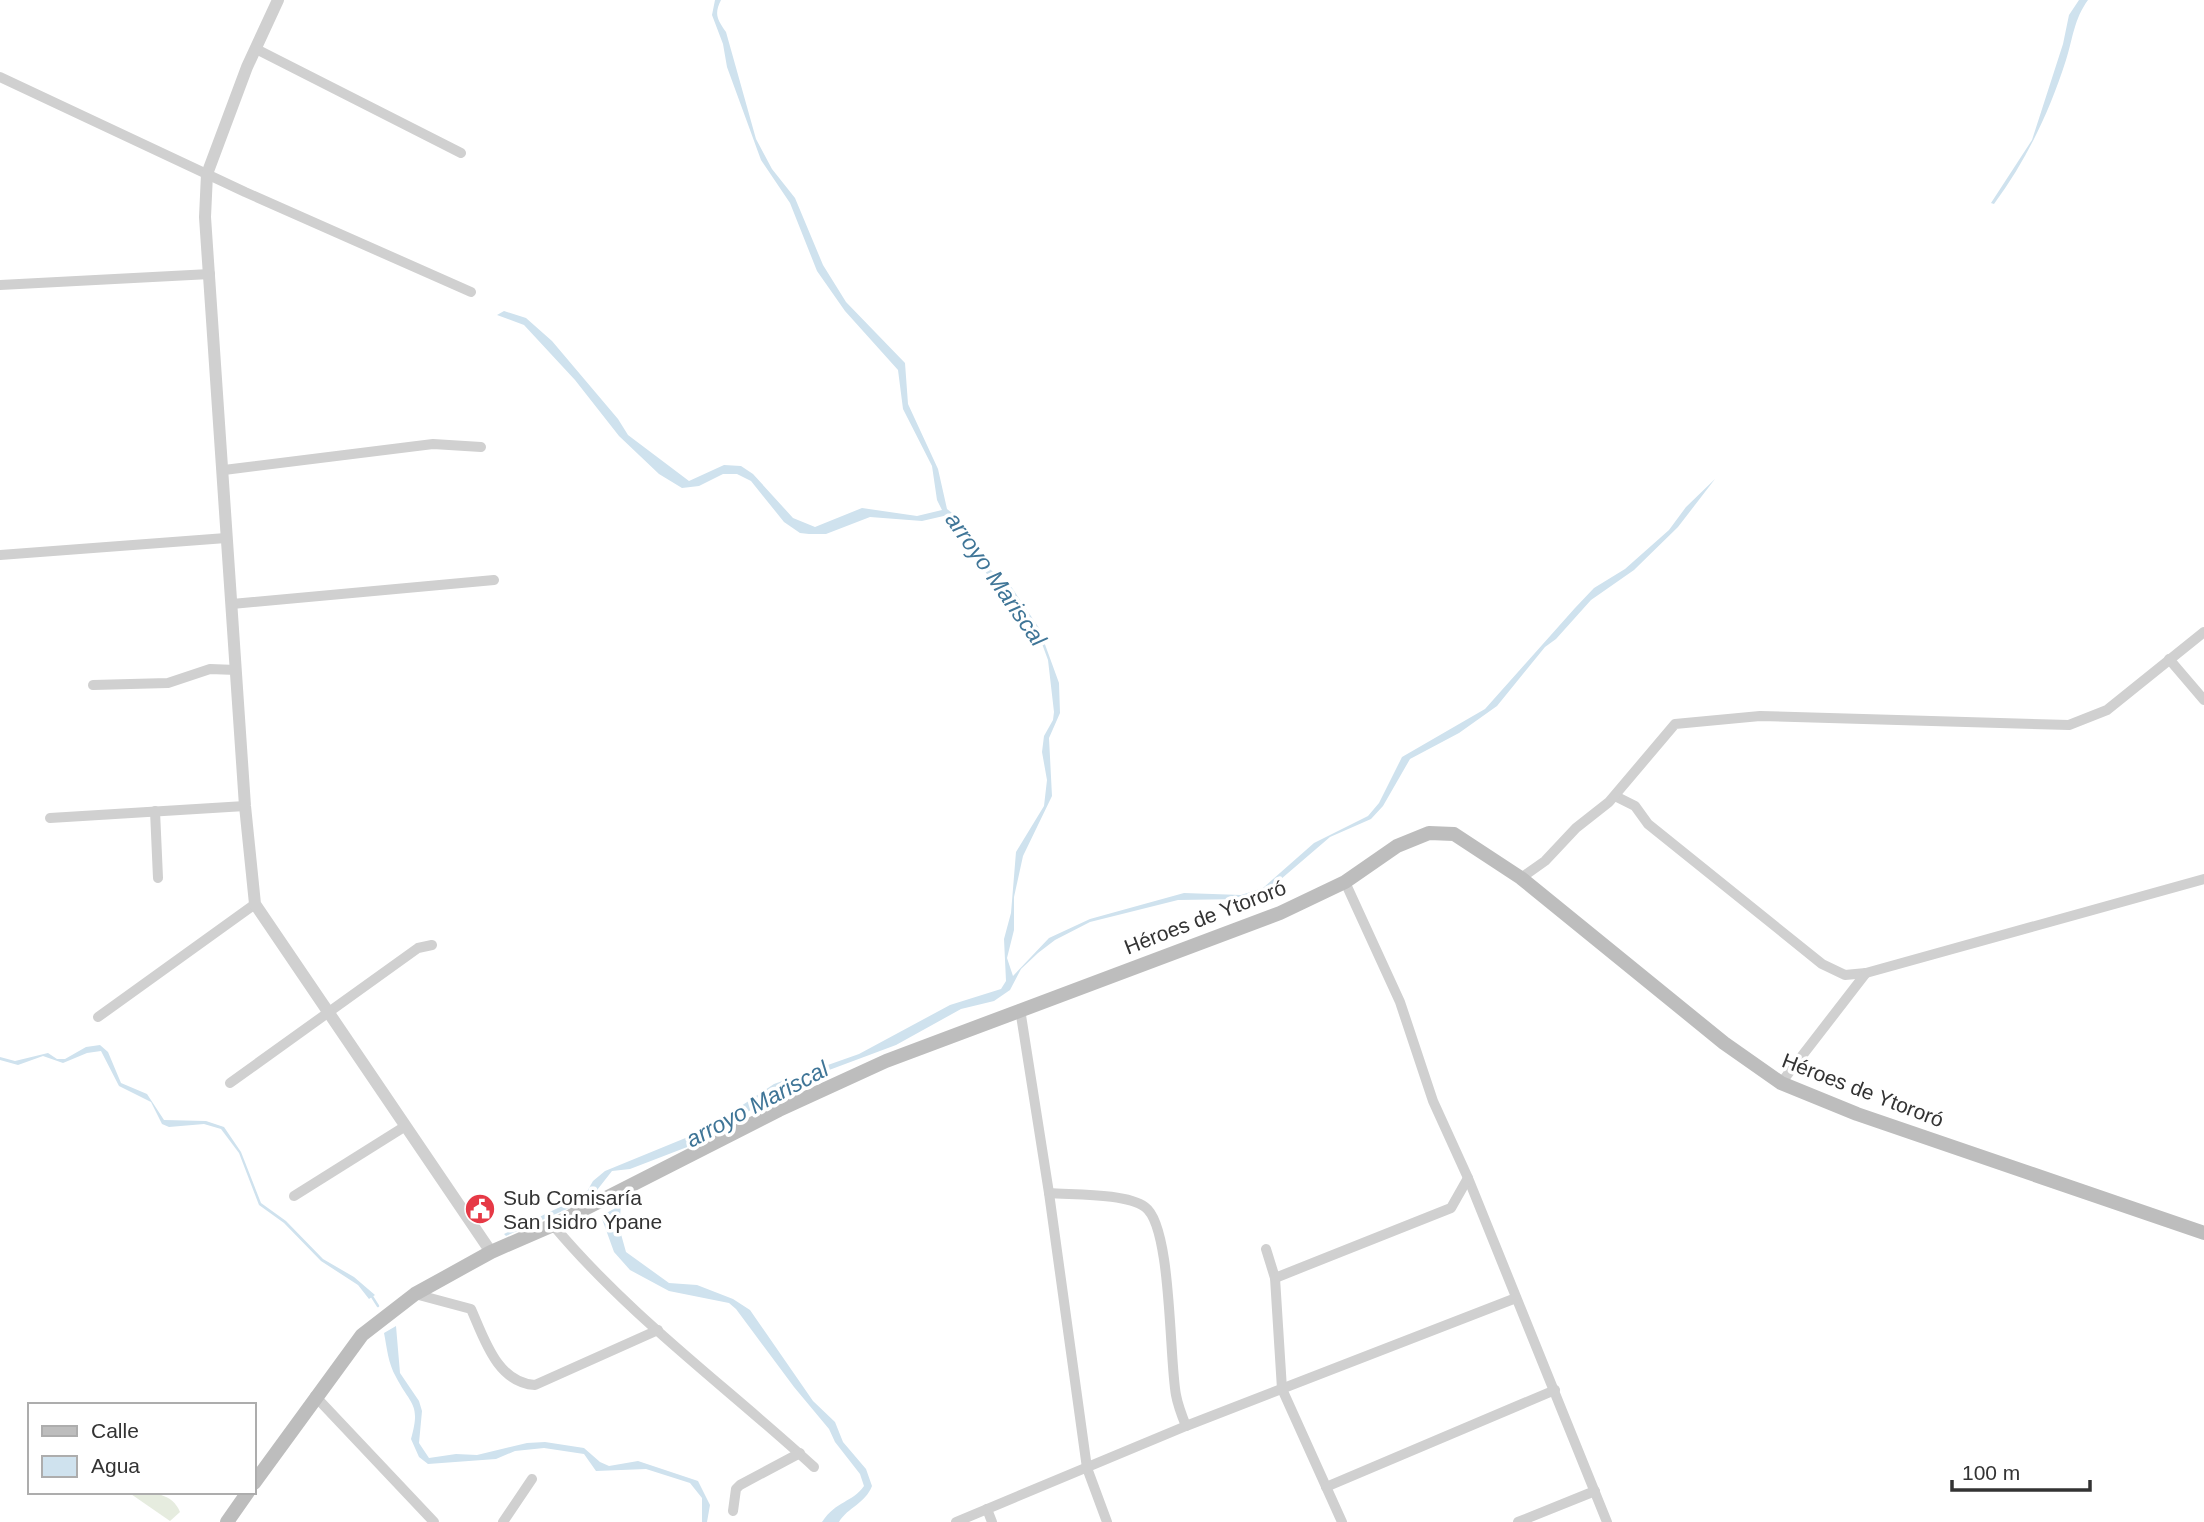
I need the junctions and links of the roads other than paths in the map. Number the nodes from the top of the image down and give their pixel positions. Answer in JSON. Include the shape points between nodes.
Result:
{"nodes":[{"id":1,"x":278,"y":0,"type":"edge"},
{"id":2,"x":256,"y":49,"type":"junction"},
{"id":3,"x":0,"y":78,"type":"edge"},
{"id":4,"x":461,"y":153,"type":"dead end"},
{"id":5,"x":207,"y":174,"type":"junction"},
{"id":6,"x":210,"y":274,"type":"junction"},
{"id":7,"x":0,"y":285,"type":"edge"},
{"id":8,"x":471,"y":292,"type":"dead end"},
{"id":9,"x":481,"y":447,"type":"dead end"},
{"id":10,"x":224,"y":470,"type":"junction"},
{"id":11,"x":226,"y":538,"type":"junction"},
{"id":12,"x":0,"y":555,"type":"edge"},
{"id":13,"x":494,"y":580,"type":"dead end"},
{"id":14,"x":232,"y":604,"type":"junction"},
{"id":15,"x":2204,"y":632,"type":"edge"},
{"id":16,"x":2169,"y":659,"type":"junction"},
{"id":17,"x":236,"y":670,"type":"junction"},
{"id":18,"x":93,"y":685,"type":"dead end"},
{"id":19,"x":2204,"y":700,"type":"edge"},
{"id":20,"x":1615,"y":796,"type":"junction"},
{"id":21,"x":245,"y":806,"type":"junction"},
{"id":22,"x":155,"y":811,"type":"junction"},
{"id":23,"x":50,"y":817,"type":"dead end"},
{"id":24,"x":158,"y":878,"type":"dead end"},
{"id":25,"x":1521,"y":878,"type":"junction"},
{"id":26,"x":2204,"y":879,"type":"edge"},
{"id":27,"x":1345,"y":882,"type":"junction"},
{"id":28,"x":255,"y":904,"type":"junction"},
{"id":29,"x":432,"y":945,"type":"dead end"},
{"id":30,"x":1866,"y":973,"type":"junction"},
{"id":31,"x":1020,"y":1009,"type":"junction"},
{"id":32,"x":328,"y":1014,"type":"junction"},
{"id":33,"x":98,"y":1017,"type":"dead end"},
{"id":34,"x":230,"y":1083,"type":"dead end"},
{"id":35,"x":1781,"y":1083,"type":"junction"},
{"id":36,"x":404,"y":1127,"type":"junction"},
{"id":37,"x":1468,"y":1178,"type":"junction"},
{"id":38,"x":1049,"y":1193,"type":"junction"},
{"id":39,"x":294,"y":1196,"type":"dead end"},
{"id":40,"x":553,"y":1225,"type":"junction"},
{"id":41,"x":2204,"y":1233,"type":"edge"},
{"id":42,"x":1266,"y":1249,"type":"dead end"},
{"id":43,"x":491,"y":1252,"type":"junction"},
{"id":44,"x":1275,"y":1278,"type":"junction"},
{"id":45,"x":415,"y":1294,"type":"junction"},
{"id":46,"x":1516,"y":1298,"type":"junction"},
{"id":47,"x":658,"y":1330,"type":"junction"},
{"id":48,"x":1282,"y":1389,"type":"junction"},
{"id":49,"x":1555,"y":1390,"type":"junction"},
{"id":50,"x":315,"y":1396,"type":"junction"},
{"id":51,"x":1186,"y":1426,"type":"junction"},
{"id":52,"x":800,"y":1453,"type":"junction"},
{"id":53,"x":814,"y":1467,"type":"dead end"},
{"id":54,"x":1087,"y":1468,"type":"junction"},
{"id":55,"x":532,"y":1479,"type":"dead end"},
{"id":56,"x":256,"y":1480,"type":"edge"},
{"id":57,"x":1326,"y":1487,"type":"junction"},
{"id":58,"x":1595,"y":1492,"type":"junction"},
{"id":59,"x":247,"y":1494,"type":"edge"},
{"id":60,"x":987,"y":1508,"type":"junction"},
{"id":61,"x":733,"y":1511,"type":"dead end"},
{"id":62,"x":227,"y":1522,"type":"edge"},
{"id":63,"x":434,"y":1522,"type":"edge"},
{"id":64,"x":503,"y":1522,"type":"edge"},
{"id":65,"x":956,"y":1522,"type":"edge"},
{"id":66,"x":992,"y":1522,"type":"edge"},
{"id":67,"x":1107,"y":1522,"type":"edge"},
{"id":68,"x":1342,"y":1522,"type":"edge"},
{"id":69,"x":1518,"y":1522,"type":"edge"},
{"id":70,"x":1607,"y":1522,"type":"edge"}],
"edges":[{"from":1,"to":2,"type":"street"},
{"from":2,"to":4,"type":"street"},
{"from":2,"to":5,"type":"street"},
{"from":3,"to":5,"type":"street"},
{"from":5,"to":6,"type":"street"},
{"from":5,"to":8,"type":"street"},
{"from":6,"to":7,"type":"street"},
{"from":6,"to":10,"type":"street"},
{"from":9,"to":10,"type":"street","via":[[433,444]]},
{"from":10,"to":11,"type":"street"},
{"from":11,"to":12,"type":"street"},
{"from":11,"to":14,"type":"street"},
{"from":13,"to":14,"type":"street"},
{"from":14,"to":17,"type":"street"},
{"from":15,"to":16,"type":"street"},
{"from":16,"to":19,"type":"street"},
{"from":16,"to":20,"type":"street","via":[[2107,710],[2069,725],[1760,716],[1675,724]]},
{"from":17,"to":18,"type":"street","via":[[210,669],[168,683]]},
{"from":17,"to":21,"type":"street"},
{"from":20,"to":25,"type":"street"},
{"from":20,"to":30,"type":"street","via":[[1634,806],[1648,824],[1822,964],[1845,975]]},
{"from":21,"to":22,"type":"street"},
{"from":21,"to":28,"type":"street"},
{"from":22,"to":23,"type":"street"},
{"from":22,"to":24,"type":"street"},
{"from":25,"to":27,"type":"main road","name":"Héroes de Ytororó","via":[[1454,834],[1441,831],[1397,846]]},
{"from":25,"to":35,"type":"main road","name":"Héroes de Ytororó","via":[[1724,1043]]},
{"from":26,"to":30,"type":"street"},
{"from":27,"to":31,"type":"main road","name":"Héroes de Ytororó","via":[[1280,913]]},
{"from":27,"to":37,"type":"street","via":[[1400,1002],[1433,1101]]},
{"from":28,"to":32,"type":"street"},
{"from":28,"to":33,"type":"street"},
{"from":29,"to":32,"type":"street","via":[[418,948]]},
{"from":30,"to":35,"type":"street"},
{"from":31,"to":38,"type":"street"},
{"from":31,"to":40,"type":"main road","name":"Héroes de Ytororó","via":[[886,1060]]},
{"from":32,"to":34,"type":"street"},
{"from":32,"to":36,"type":"street"},
{"from":35,"to":41,"type":"main road","name":"Héroes de Ytororó","via":[[1857,1114]]},
{"from":36,"to":39,"type":"street"},
{"from":36,"to":43,"type":"street"},
{"from":37,"to":44,"type":"street","via":[[1451,1208]]},
{"from":37,"to":46,"type":"street"},
{"from":38,"to":51,"type":"street","via":[[1129,1201],[1145,1207],[1155,1220],[1162,1248],[1175,1393]]},
{"from":38,"to":54,"type":"street"},
{"from":40,"to":43,"type":"main road","name":"Héroes de Ytororó"},
{"from":40,"to":47,"type":"street"},
{"from":42,"to":44,"type":"street"},
{"from":43,"to":45,"type":"main road","name":"Héroes de Ytororó"},
{"from":44,"to":48,"type":"street"},
{"from":45,"to":47,"type":"street","via":[[468,1306],[495,1360],[525,1384],[535,1385],[570,1371]]},
{"from":45,"to":50,"type":"main road","name":"Héroes de Ytororó","via":[[362,1335]]},
{"from":46,"to":48,"type":"street"},
{"from":46,"to":49,"type":"street"},
{"from":47,"to":52,"type":"street"},
{"from":48,"to":51,"type":"street"},
{"from":48,"to":57,"type":"street"},
{"from":49,"to":57,"type":"street"},
{"from":49,"to":58,"type":"street"},
{"from":50,"to":56,"type":"main road","name":"Héroes de Ytororó"},
{"from":50,"to":63,"type":"street"},
{"from":51,"to":54,"type":"street"},
{"from":52,"to":53,"type":"street"},
{"from":52,"to":61,"type":"street","via":[[740,1485]]},
{"from":54,"to":60,"type":"street"},
{"from":54,"to":67,"type":"street"},
{"from":55,"to":64,"type":"street"},
{"from":57,"to":68,"type":"street"},
{"from":58,"to":69,"type":"street"},
{"from":58,"to":70,"type":"street"},
{"from":59,"to":62,"type":"main road"},
{"from":60,"to":65,"type":"street"},
{"from":60,"to":66,"type":"street"}]}
